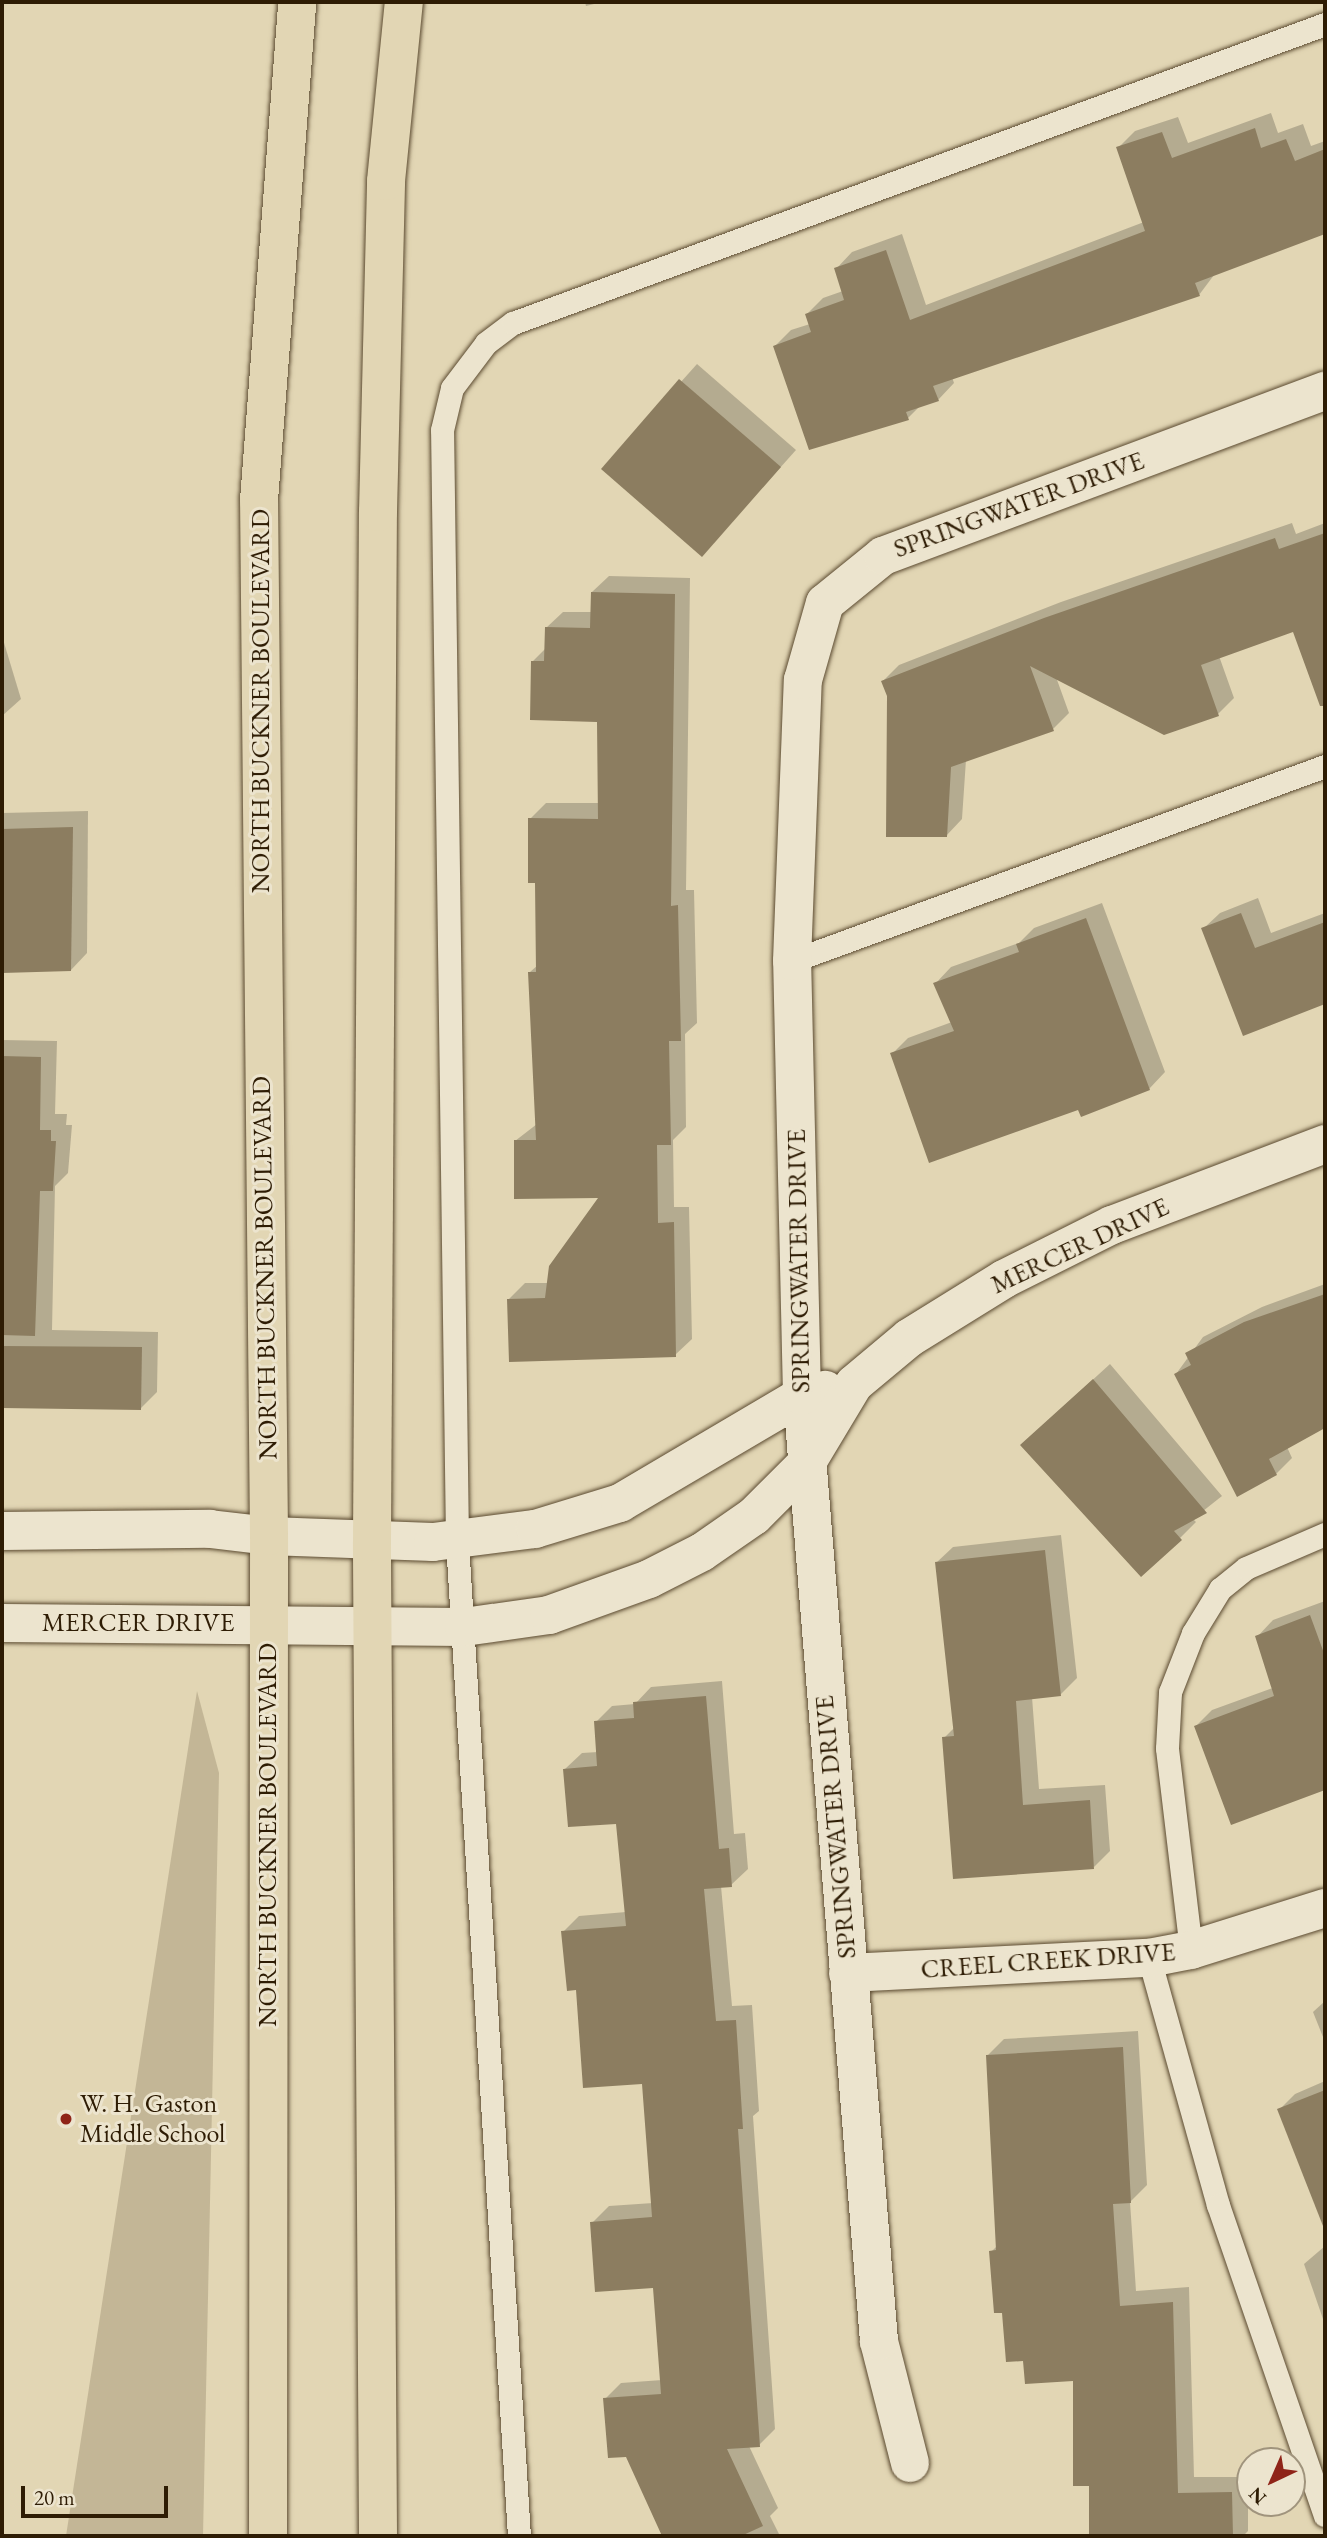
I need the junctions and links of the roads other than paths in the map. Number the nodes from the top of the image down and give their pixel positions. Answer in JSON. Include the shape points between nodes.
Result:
{"nodes":[{"id":1,"x":297,"y":2,"type":"edge"},
{"id":2,"x":404,"y":2,"type":"edge"},
{"id":3,"x":1325,"y":24,"type":"edge"},
{"id":4,"x":1325,"y":391,"type":"edge"},
{"id":5,"x":1325,"y":766,"type":"edge"},
{"id":6,"x":792,"y":961,"type":"junction"},
{"id":7,"x":1325,"y":1144,"type":"edge"},
{"id":8,"x":854,"y":1384,"type":"junction"},
{"id":9,"x":802,"y":1396,"type":"junction"},
{"id":10,"x":806,"y":1464,"type":"junction"},
{"id":11,"x":2,"y":1531,"type":"edge"},
{"id":12,"x":1325,"y":1534,"type":"edge"},
{"id":13,"x":269,"y":1536,"type":"junction"},
{"id":14,"x":457,"y":1541,"type":"junction"},
{"id":15,"x":372,"y":1542,"type":"junction"},
{"id":16,"x":268,"y":1622,"type":"junction"},
{"id":17,"x":2,"y":1623,"type":"edge"},
{"id":18,"x":372,"y":1627,"type":"junction"},
{"id":19,"x":464,"y":1627,"type":"junction"},
{"id":20,"x":1325,"y":1908,"type":"edge"},
{"id":21,"x":1191,"y":1950,"type":"junction"},
{"id":22,"x":1149,"y":1958,"type":"junction"},
{"id":23,"x":848,"y":1973,"type":"junction"},
{"id":24,"x":910,"y":2463,"type":"dead end"},
{"id":25,"x":1325,"y":2515,"type":"edge"},
{"id":26,"x":268,"y":2536,"type":"edge"},
{"id":27,"x":378,"y":2536,"type":"edge"},
{"id":28,"x":519,"y":2536,"type":"edge"}],
"edges":[{"from":1,"to":13,"type":"main road","name":"NORTH BUCKNER BOULEVARD","via":[[259,500]]},
{"from":2,"to":15,"type":"main road","via":[[386,181],[378,512]]},
{"from":3,"to":14,"type":"lane","via":[[513,323],[486,342],[452,388],[442,430]]},
{"from":4,"to":6,"type":"street","name":"SPRINGWATER DRIVE","via":[[883,555],[825,603],[803,680]]},
{"from":5,"to":6,"type":"lane"},
{"from":6,"to":9,"type":"street","name":"SPRINGWATER DRIVE"},
{"from":7,"to":8,"type":"street","name":"MERCER DRIVE","via":[[1112,1225],[1004,1279],[909,1338]]},
{"from":8,"to":9,"type":"street","name":"MERCER DRIVE"},
{"from":8,"to":10,"type":"street","name":"MERCER DRIVE"},
{"from":9,"to":10,"type":"street","name":"SPRINGWATER DRIVE"},
{"from":9,"to":14,"type":"street","name":"MERCER DRIVE","via":[[620,1503],[535,1529]]},
{"from":10,"to":19,"type":"street","name":"MERCER DRIVE","via":[[754,1516],[702,1552],[649,1579],[549,1615]]},
{"from":10,"to":23,"type":"street","name":"SPRINGWATER DRIVE"},
{"from":11,"to":13,"type":"street","name":"MERCER DRIVE","via":[[209,1529]]},
{"from":12,"to":21,"type":"lane","via":[[1256,1563],[1220,1589],[1193,1633],[1170,1692],[1167,1748]]},
{"from":13,"to":15,"type":"street","name":"MERCER DRIVE"},
{"from":13,"to":16,"type":"main road","name":"NORTH BUCKNER BOULEVARD"},
{"from":14,"to":15,"type":"street","name":"MERCER DRIVE"},
{"from":14,"to":19,"type":"lane"},
{"from":15,"to":18,"type":"main road"},
{"from":16,"to":17,"type":"street","name":"MERCER DRIVE"},
{"from":16,"to":18,"type":"street","name":"MERCER DRIVE"},
{"from":16,"to":26,"type":"main road","name":"NORTH BUCKNER BOULEVARD"},
{"from":18,"to":19,"type":"street","name":"MERCER DRIVE"},
{"from":18,"to":27,"type":"main road"},
{"from":19,"to":28,"type":"lane"},
{"from":20,"to":21,"type":"street","name":"CREEL CREEK DRIVE"},
{"from":21,"to":22,"type":"street","name":"CREEL CREEK DRIVE"},
{"from":22,"to":23,"type":"street","name":"CREEL CREEK DRIVE"},
{"from":22,"to":25,"type":"lane","via":[[1217,2205]]},
{"from":23,"to":24,"type":"street","name":"SPRINGWATER DRIVE","via":[[880,2341]]}]}
